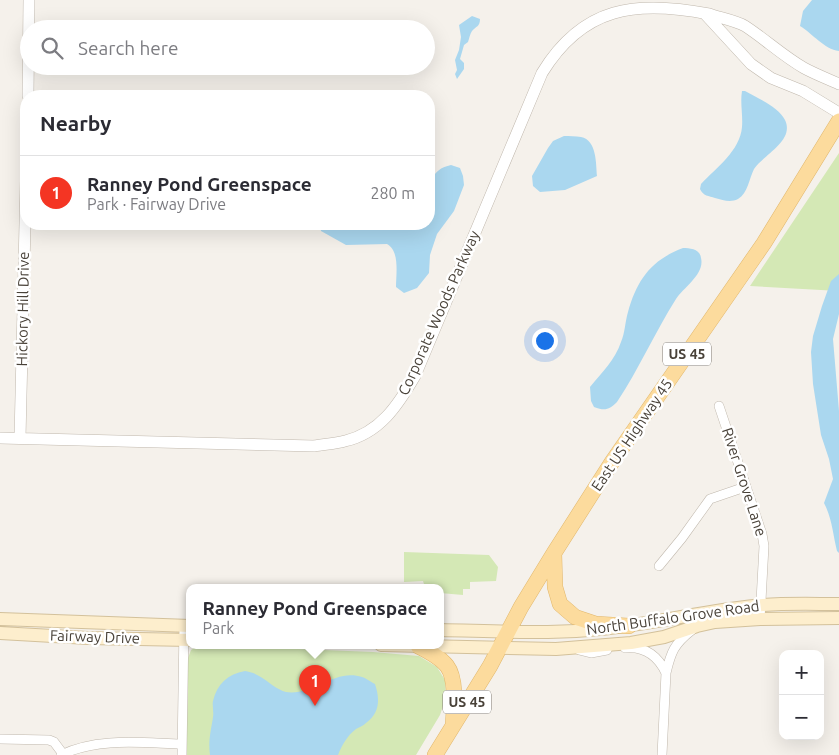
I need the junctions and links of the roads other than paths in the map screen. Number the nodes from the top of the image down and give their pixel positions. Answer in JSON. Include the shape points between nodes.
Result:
{"nodes":[{"id":1,"x":29,"y":0,"type":"edge"},
{"id":2,"x":704,"y":12,"type":"junction"},
{"id":3,"x":29,"y":20,"type":"edge"},
{"id":4,"x":28,"y":75,"type":"edge"},
{"id":5,"x":839,"y":84,"type":"edge"},
{"id":6,"x":28,"y":90,"type":"edge"},
{"id":7,"x":839,"y":113,"type":"edge"},
{"id":8,"x":839,"y":121,"type":"edge"},
{"id":9,"x":25,"y":230,"type":"edge"},
{"id":10,"x":719,"y":406,"type":"dead end"},
{"id":11,"x":0,"y":438,"type":"edge"},
{"id":12,"x":20,"y":438,"type":"junction"},
{"id":13,"x":745,"y":488,"type":"junction"},
{"id":14,"x":554,"y":553,"type":"junction"},
{"id":15,"x":659,"y":566,"type":"dead end"},
{"id":16,"x":839,"y":604,"type":"edge"},
{"id":17,"x":762,"y":605,"type":"junction"},
{"id":18,"x":839,"y":618,"type":"edge"},
{"id":19,"x":0,"y":619,"type":"edge"},
{"id":20,"x":760,"y":619,"type":"junction"},
{"id":21,"x":186,"y":626,"type":"edge"},
{"id":22,"x":629,"y":626,"type":"junction"},
{"id":23,"x":697,"y":626,"type":"junction"},
{"id":24,"x":444,"y":630,"type":"edge"},
{"id":25,"x":507,"y":632,"type":"junction"},
{"id":26,"x":0,"y":633,"type":"edge"},
{"id":27,"x":186,"y":640,"type":"edge"},
{"id":28,"x":444,"y":647,"type":"edge"},
{"id":29,"x":574,"y":648,"type":"junction"},
{"id":30,"x":187,"y":649,"type":"edge"},
{"id":31,"x":424,"y":649,"type":"edge"},
{"id":32,"x":498,"y":649,"type":"junction"},
{"id":33,"x":666,"y":673,"type":"junction"},
{"id":34,"x":452,"y":727,"type":"junction"},
{"id":35,"x":0,"y":739,"type":"edge"},
{"id":36,"x":182,"y":744,"type":"junction"},
{"id":37,"x":62,"y":754,"type":"edge"},
{"id":38,"x":182,"y":755,"type":"edge"},
{"id":39,"x":435,"y":755,"type":"edge"},
{"id":40,"x":662,"y":755,"type":"edge"}],
"edges":[{"from":1,"to":3,"type":"street"},
{"from":2,"to":5,"type":"street","name":"Corporate Woods Parkway","via":[[743,25],[804,68]]},
{"from":2,"to":7,"type":"street","via":[[750,64]]},
{"from":2,"to":12,"type":"street","name":"Corporate Woods Parkway","via":[[682,5],[658,3],[627,6],[593,19],[557,50],[542,73],[415,376],[399,404],[375,427],[346,441],[314,446]]},
{"from":4,"to":6,"type":"street"},
{"from":8,"to":14,"type":"main road","name":"East US Highway 45","number":"US 45","via":[[764,243],[612,462]]},
{"from":9,"to":12,"type":"street","name":"Hickory Hill Drive"},
{"from":10,"to":13,"type":"street","name":"River Grove Lane"},
{"from":11,"to":12,"type":"street","name":"Corporate Woods Parkway"},
{"from":13,"to":15,"type":"street","via":[[710,499]]},
{"from":13,"to":17,"type":"street","name":"River Grove Lane","via":[[764,546]]},
{"from":14,"to":22,"type":"main road","via":[[555,587],[560,604],[575,617],[596,624]]},
{"from":14,"to":25,"type":"main road","name":"East US Highway 45","number":"US 45"},
{"from":16,"to":17,"type":"main road","name":"North Buffalo Grove Road"},
{"from":17,"to":20,"type":"street","name":"River Grove Lane"},
{"from":17,"to":22,"type":"main road","name":"North Buffalo Grove Road"},
{"from":18,"to":20,"type":"main road","name":"North Buffalo Grove Road"},
{"from":19,"to":21,"type":"main road","name":"Fairway Drive"},
{"from":20,"to":23,"type":"main road","name":"North Buffalo Grove Road"},
{"from":22,"to":25,"type":"main road","name":"North Buffalo Grove Road"},
{"from":23,"to":29,"type":"main road","name":"North Buffalo Grove Road","via":[[631,643]]},
{"from":23,"to":33,"type":"street","via":[[671,652]]},
{"from":24,"to":25,"type":"main road"},
{"from":25,"to":32,"type":"main road","name":"East US Highway 45","number":"US 45"},
{"from":26,"to":27,"type":"main road","name":"Fairway Drive"},
{"from":28,"to":32,"type":"main road"},
{"from":29,"to":32,"type":"main road","name":"North Buffalo Grove Road"},
{"from":29,"to":33,"type":"street","via":[[591,653],[643,649],[653,655]]},
{"from":30,"to":36,"type":"street"},
{"from":31,"to":34,"type":"main road","via":[[435,655],[450,671],[454,698]]},
{"from":32,"to":34,"type":"main road","name":"East US Highway 45","number":"US 45"},
{"from":33,"to":40,"type":"street"},
{"from":34,"to":39,"type":"main road","name":"East US Highway 45","number":"US 45"},
{"from":35,"to":37,"type":"street","via":[[49,740]]},
{"from":36,"to":37,"type":"street","via":[[113,742]]},
{"from":36,"to":38,"type":"street"}]}
